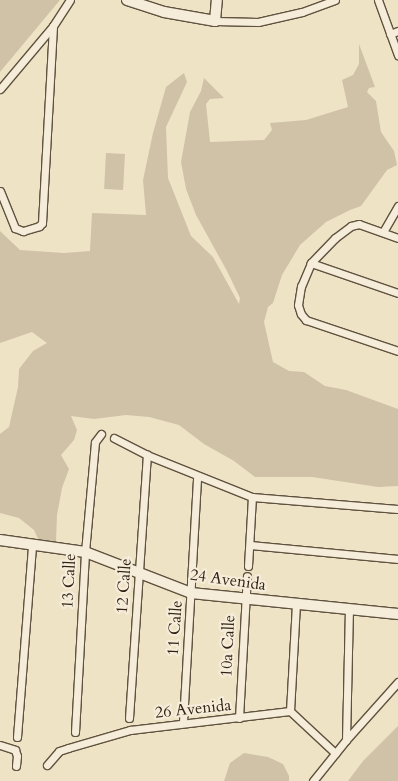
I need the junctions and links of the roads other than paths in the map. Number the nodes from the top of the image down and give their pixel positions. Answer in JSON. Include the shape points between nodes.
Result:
{"nodes":[{"id":1,"x":70,"y":0,"type":"edge"},
{"id":2,"x":127,"y":0,"type":"edge"},
{"id":3,"x":218,"y":0,"type":"edge"},
{"id":4,"x":335,"y":0,"type":"edge"},
{"id":5,"x":378,"y":0,"type":"edge"},
{"id":6,"x":215,"y":21,"type":"junction"},
{"id":7,"x":53,"y":26,"type":"junction"},
{"id":8,"x":398,"y":31,"type":"edge"},
{"id":9,"x":390,"y":34,"type":"junction"},
{"id":10,"x":398,"y":55,"type":"edge"},
{"id":11,"x":0,"y":89,"type":"edge"},
{"id":12,"x":0,"y":191,"type":"edge"},
{"id":13,"x":398,"y":206,"type":"edge"},
{"id":14,"x":383,"y":232,"type":"junction"},
{"id":15,"x":398,"y":238,"type":"edge"},
{"id":16,"x":311,"y":264,"type":"junction"},
{"id":17,"x":398,"y":293,"type":"edge"},
{"id":18,"x":398,"y":351,"type":"edge"},
{"id":19,"x":101,"y":434,"type":"dead end"},
{"id":20,"x":114,"y":438,"type":"dead end"},
{"id":21,"x":147,"y":455,"type":"junction"},
{"id":22,"x":198,"y":476,"type":"junction"},
{"id":23,"x":252,"y":497,"type":"junction"},
{"id":24,"x":398,"y":509,"type":"edge"},
{"id":25,"x":0,"y":540,"type":"edge"},
{"id":26,"x":32,"y":545,"type":"junction"},
{"id":27,"x":250,"y":545,"type":"junction"},
{"id":28,"x":85,"y":552,"type":"junction"},
{"id":29,"x":398,"y":559,"type":"edge"},
{"id":30,"x":248,"y":566,"type":"dead end"},
{"id":31,"x":138,"y":572,"type":"junction"},
{"id":32,"x":247,"y":576,"type":"dead end"},
{"id":33,"x":191,"y":593,"type":"junction"},
{"id":34,"x":244,"y":599,"type":"junction"},
{"id":35,"x":296,"y":605,"type":"junction"},
{"id":36,"x":349,"y":610,"type":"junction"},
{"id":37,"x":398,"y":614,"type":"edge"},
{"id":38,"x":398,"y":682,"type":"edge"},
{"id":39,"x":290,"y":711,"type":"junction"},
{"id":40,"x":129,"y":718,"type":"dead end"},
{"id":41,"x":239,"y":718,"type":"junction"},
{"id":42,"x":183,"y":722,"type":"junction"},
{"id":43,"x":75,"y":732,"type":"dead end"},
{"id":44,"x":17,"y":737,"type":"dead end"},
{"id":45,"x":346,"y":740,"type":"junction"},
{"id":46,"x":0,"y":745,"type":"edge"},
{"id":47,"x":335,"y":753,"type":"junction"},
{"id":48,"x":47,"y":765,"type":"dead end"},
{"id":49,"x":16,"y":766,"type":"dead end"},
{"id":50,"x":313,"y":781,"type":"edge"}],
"edges":[{"from":1,"to":7,"type":"street"},
{"from":2,"to":6,"type":"main road","via":[[164,12]]},
{"from":3,"to":6,"type":"main road"},
{"from":4,"to":6,"type":"street","via":[[258,22]]},
{"from":5,"to":9,"type":"street"},
{"from":7,"to":11,"type":"street"},
{"from":7,"to":12,"type":"street","via":[[42,223],[23,231],[15,228]]},
{"from":8,"to":9,"type":"street"},
{"from":9,"to":10,"type":"street"},
{"from":13,"to":14,"type":"street"},
{"from":14,"to":15,"type":"street"},
{"from":14,"to":16,"type":"street","via":[[355,224],[335,238]]},
{"from":16,"to":17,"type":"street"},
{"from":16,"to":18,"type":"street","via":[[299,297],[298,305],[303,317]]},
{"from":19,"to":28,"type":"street","name":"13 Calle","via":[[95,442]]},
{"from":20,"to":21,"type":"street"},
{"from":21,"to":22,"type":"street"},
{"from":21,"to":31,"type":"street","name":"12 Calle"},
{"from":22,"to":23,"type":"street"},
{"from":22,"to":33,"type":"street","name":"11 Calle"},
{"from":23,"to":24,"type":"street"},
{"from":23,"to":27,"type":"street"},
{"from":25,"to":26,"type":"main road","name":"24 Avenida"},
{"from":26,"to":28,"type":"main road","name":"24 Avenida"},
{"from":26,"to":44,"type":"street"},
{"from":27,"to":29,"type":"street"},
{"from":27,"to":30,"type":"street"},
{"from":28,"to":31,"type":"main road","name":"24 Avenida"},
{"from":28,"to":43,"type":"street","name":"13 Calle"},
{"from":31,"to":33,"type":"main road","name":"24 Avenida"},
{"from":31,"to":40,"type":"street","name":"12 Calle"},
{"from":32,"to":34,"type":"street","name":"10a Calle"},
{"from":33,"to":34,"type":"main road","name":"24 Avenida"},
{"from":33,"to":42,"type":"street","name":"11 Calle"},
{"from":34,"to":35,"type":"main road","name":"24 Avenida"},
{"from":34,"to":41,"type":"street","name":"10a Calle"},
{"from":35,"to":36,"type":"main road","name":"24 Avenida"},
{"from":35,"to":39,"type":"street"},
{"from":36,"to":37,"type":"main road","name":"24 Avenida"},
{"from":36,"to":45,"type":"street"},
{"from":38,"to":45,"type":"street"},
{"from":39,"to":41,"type":"street","name":"26 Avenida"},
{"from":39,"to":47,"type":"street"},
{"from":41,"to":42,"type":"street","name":"26 Avenida"},
{"from":42,"to":48,"type":"street","name":"26 Avenida","via":[[130,730],[86,742],[59,751]]},
{"from":45,"to":47,"type":"street"},
{"from":46,"to":49,"type":"street","via":[[15,750]]},
{"from":47,"to":50,"type":"street"}]}
